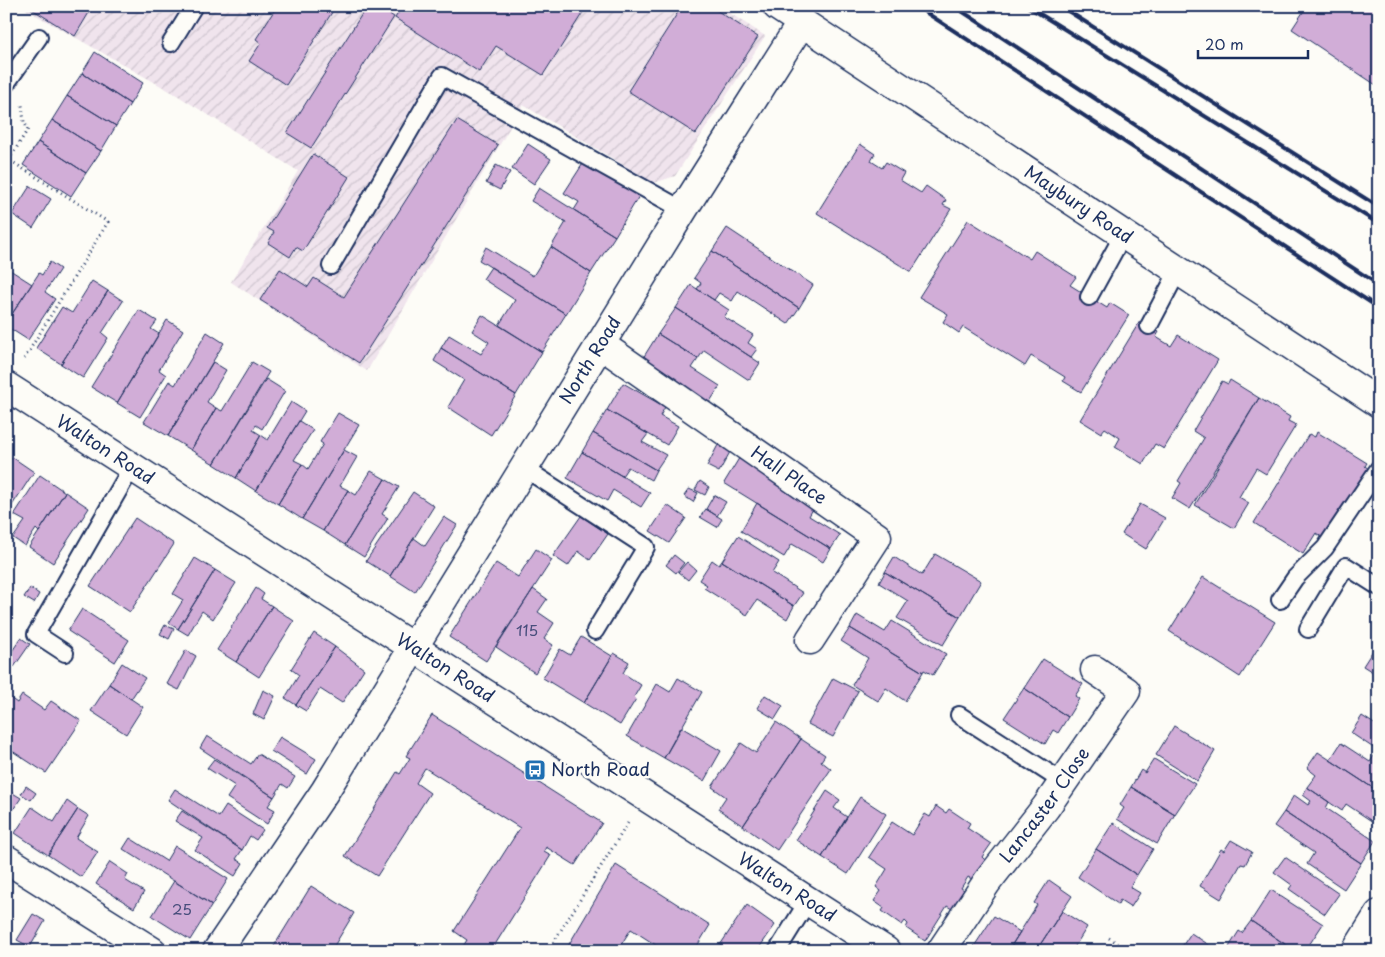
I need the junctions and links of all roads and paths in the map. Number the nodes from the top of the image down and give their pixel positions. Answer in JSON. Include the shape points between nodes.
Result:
{"nodes":[{"id":1,"x":194,"y":6,"type":"edge"},
{"id":2,"x":777,"y":6,"type":"edge"},
{"id":3,"x":802,"y":22,"type":"junction"},
{"id":4,"x":39,"y":37,"type":"dead end"},
{"id":5,"x":171,"y":43,"type":"dead end"},
{"id":6,"x":9,"y":80,"type":"edge"},
{"id":7,"x":8,"y":159,"type":"edge"},
{"id":8,"x":683,"y":210,"type":"junction"},
{"id":9,"x":1123,"y":235,"type":"junction"},
{"id":10,"x":331,"y":266,"type":"dead end"},
{"id":11,"x":1178,"y":271,"type":"junction"},
{"id":12,"x":1089,"y":297,"type":"dead end"},
{"id":13,"x":1149,"y":326,"type":"dead end"},
{"id":14,"x":600,"y":344,"type":"junction"},
{"id":15,"x":22,"y":362,"type":"dead end"},
{"id":16,"x":6,"y":386,"type":"edge"},
{"id":17,"x":1379,"y":403,"type":"edge"},
{"id":18,"x":132,"y":468,"type":"junction"},
{"id":19,"x":524,"y":468,"type":"junction"},
{"id":20,"x":1379,"y":468,"type":"edge"},
{"id":21,"x":1379,"y":587,"type":"edge"},
{"id":22,"x":1280,"y":600,"type":"dead end"},
{"id":23,"x":1308,"y":629,"type":"dead end"},
{"id":24,"x":595,"y":630,"type":"dead end"},
{"id":25,"x":810,"y":640,"type":"dead end"},
{"id":26,"x":413,"y":648,"type":"junction"},
{"id":27,"x":65,"y":653,"type":"dead end"},
{"id":28,"x":1095,"y":670,"type":"dead end"},
{"id":29,"x":959,"y":716,"type":"dead end"},
{"id":30,"x":1063,"y":782,"type":"junction"},
{"id":31,"x":632,"y":816,"type":"dead end"},
{"id":32,"x":6,"y":859,"type":"edge"},
{"id":33,"x":808,"y":901,"type":"junction"},
{"id":34,"x":1379,"y":914,"type":"edge"},
{"id":35,"x":1110,"y":938,"type":"dead end"},
{"id":36,"x":152,"y":951,"type":"edge"},
{"id":37,"x":218,"y":951,"type":"edge"},
{"id":38,"x":548,"y":951,"type":"edge"},
{"id":39,"x":777,"y":951,"type":"edge"},
{"id":40,"x":886,"y":951,"type":"edge"},
{"id":41,"x":941,"y":951,"type":"edge"},
{"id":42,"x":1130,"y":951,"type":"edge"},
{"id":43,"x":1356,"y":951,"type":"edge"}],
"edges":[{"from":1,"to":5,"type":"lane"},
{"from":2,"to":3,"type":"street","name":"Maybury Road"},
{"from":3,"to":8,"type":"street","name":"North Road"},
{"from":3,"to":9,"type":"street","name":"Maybury Road"},
{"from":4,"to":6,"type":"lane"},
{"from":6,"to":7,"type":"path","via":[[32,87],[22,105],[28,129]]},
{"from":7,"to":15,"type":"path","via":[[108,222]]},
{"from":8,"to":10,"type":"lane","via":[[442,76]]},
{"from":8,"to":14,"type":"street","name":"North Road"},
{"from":9,"to":11,"type":"street","name":"Maybury Road"},
{"from":9,"to":12,"type":"lane"},
{"from":11,"to":13,"type":"lane"},
{"from":11,"to":17,"type":"street","name":"Maybury Road"},
{"from":14,"to":19,"type":"street","name":"North Road"},
{"from":14,"to":25,"type":"street","name":"Hall Place","via":[[877,537]]},
{"from":16,"to":18,"type":"street","name":"Walton Road"},
{"from":18,"to":26,"type":"street","name":"Walton Road"},
{"from":18,"to":27,"type":"lane","via":[[36,634]]},
{"from":19,"to":24,"type":"lane","via":[[646,546]]},
{"from":19,"to":26,"type":"street","name":"North Road"},
{"from":20,"to":22,"type":"lane","via":[[1325,548],[1295,578]]},
{"from":21,"to":23,"type":"lane","via":[[1346,566]]},
{"from":26,"to":33,"type":"street","name":"Walton Road"},
{"from":26,"to":37,"type":"street","name":"North Road","via":[[326,791]]},
{"from":28,"to":30,"type":"street","name":"Lancaster Close","via":[[1126,691]]},
{"from":29,"to":30,"type":"lane"},
{"from":30,"to":41,"type":"street","name":"Lancaster Close","via":[[987,882]]},
{"from":31,"to":38,"type":"path"},
{"from":32,"to":36,"type":"street"},
{"from":33,"to":39,"type":"lane"},
{"from":33,"to":40,"type":"street","name":"Walton Road"},
{"from":34,"to":43,"type":"street"},
{"from":35,"to":42,"type":"path"}]}
